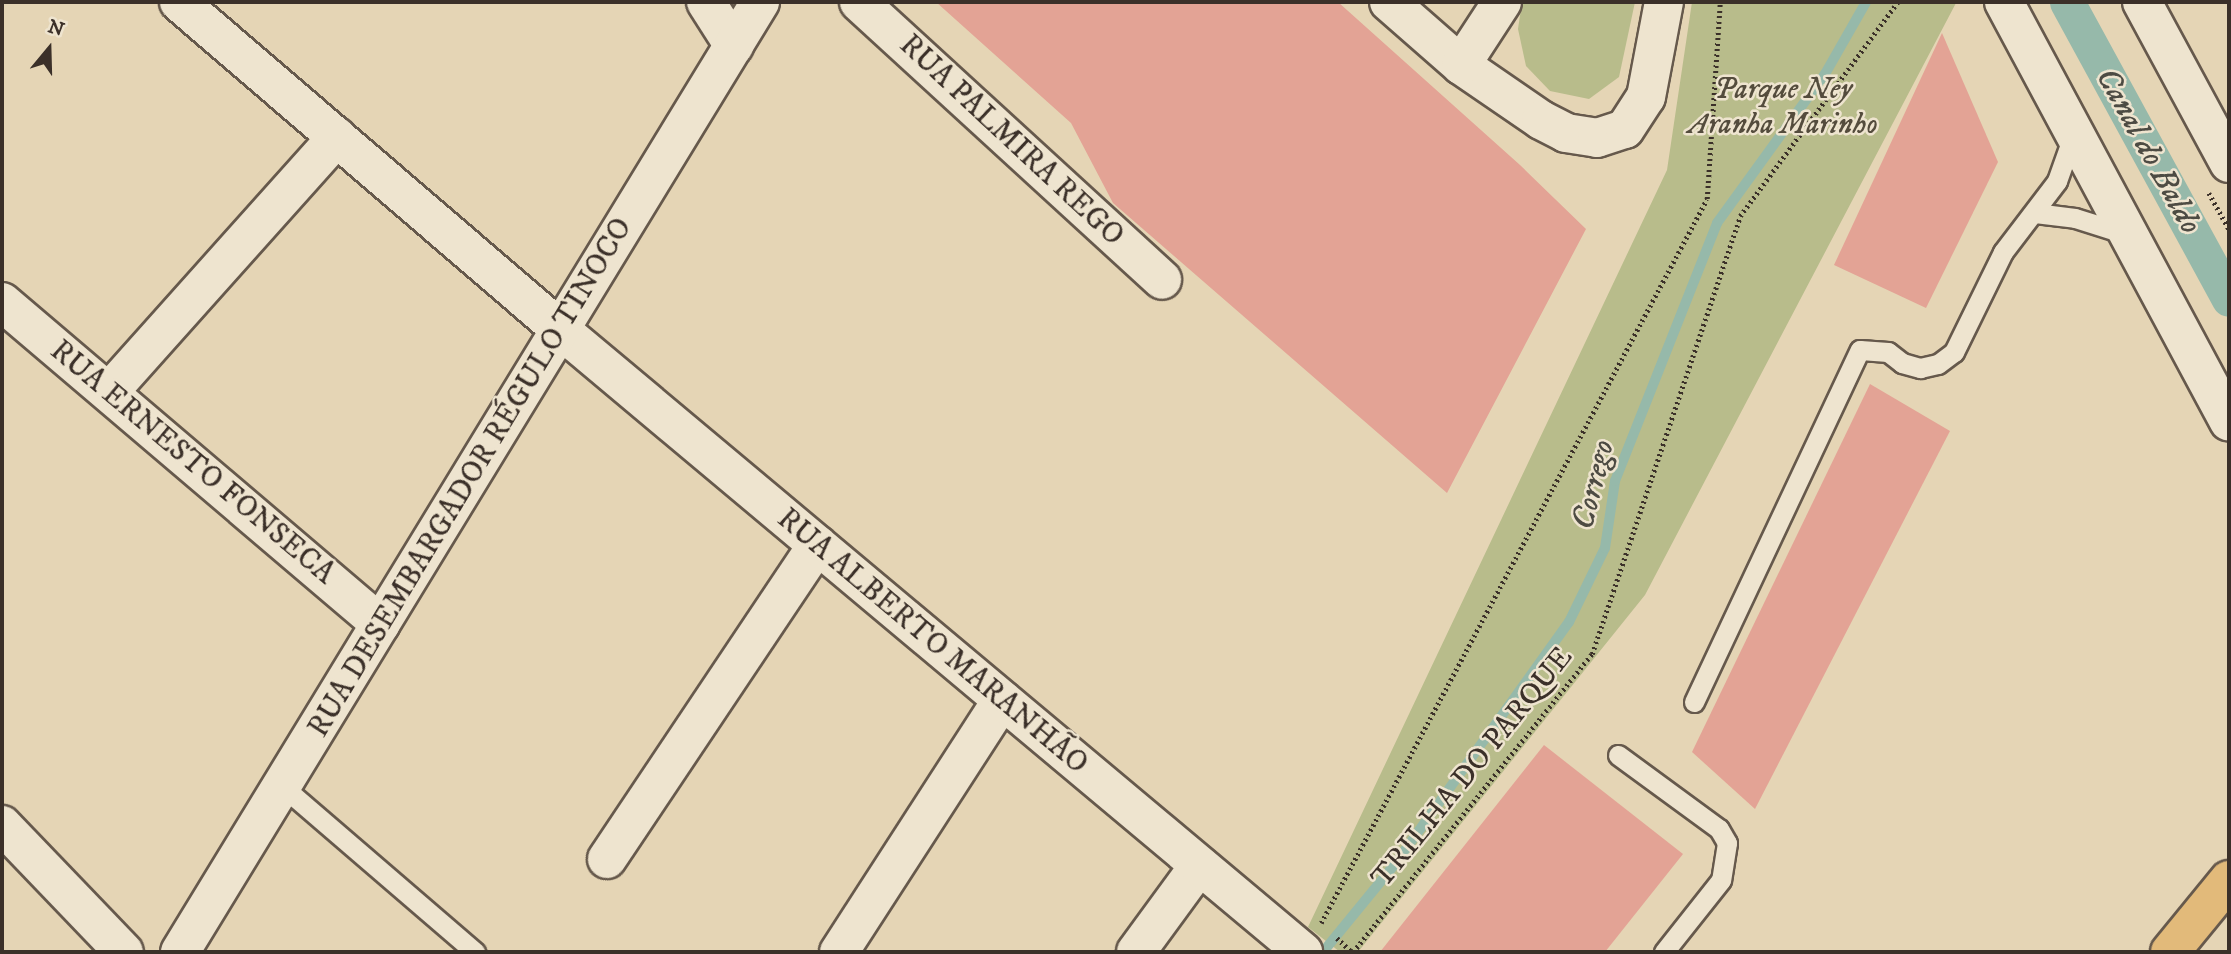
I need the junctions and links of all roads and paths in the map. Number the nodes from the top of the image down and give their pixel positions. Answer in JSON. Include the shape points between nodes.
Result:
{"nodes":[{"id":1,"x":179,"y":2,"type":"edge"},
{"id":2,"x":706,"y":2,"type":"edge"},
{"id":3,"x":760,"y":2,"type":"edge"},
{"id":4,"x":859,"y":2,"type":"edge"},
{"id":5,"x":1388,"y":2,"type":"edge"},
{"id":6,"x":1502,"y":2,"type":"edge"},
{"id":7,"x":1664,"y":2,"type":"edge"},
{"id":8,"x":1720,"y":2,"type":"edge"},
{"id":9,"x":1898,"y":2,"type":"edge"},
{"id":10,"x":2004,"y":2,"type":"edge"},
{"id":11,"x":2142,"y":2,"type":"edge"},
{"id":12,"x":734,"y":46,"type":"junction"},
{"id":13,"x":1461,"y":65,"type":"junction"},
{"id":14,"x":2074,"y":131,"type":"junction"},
{"id":15,"x":337,"y":137,"type":"junction"},
{"id":16,"x":2229,"y":163,"type":"edge"},
{"id":17,"x":2035,"y":213,"type":"junction"},
{"id":18,"x":2129,"y":235,"type":"junction"},
{"id":19,"x":1162,"y":280,"type":"dead end"},
{"id":20,"x":2,"y":302,"type":"edge"},
{"id":21,"x":562,"y":331,"type":"junction"},
{"id":22,"x":109,"y":392,"type":"junction"},
{"id":23,"x":2229,"y":422,"type":"edge"},
{"id":24,"x":817,"y":545,"type":"junction"},
{"id":25,"x":381,"y":624,"type":"junction"},
{"id":26,"x":1002,"y":700,"type":"junction"},
{"id":27,"x":1694,"y":702,"type":"dead end"},
{"id":28,"x":1618,"y":755,"type":"dead end"},
{"id":29,"x":282,"y":786,"type":"junction"},
{"id":30,"x":2,"y":825,"type":"edge"},
{"id":31,"x":607,"y":859,"type":"dead end"},
{"id":32,"x":1199,"y":866,"type":"junction"},
{"id":33,"x":2223,"y":885,"type":"edge"},
{"id":34,"x":1304,"y":938,"type":"edge"},
{"id":35,"x":124,"y":952,"type":"edge"},
{"id":36,"x":180,"y":952,"type":"edge"},
{"id":37,"x":475,"y":952,"type":"edge"},
{"id":38,"x":839,"y":952,"type":"edge"},
{"id":39,"x":1136,"y":952,"type":"edge"},
{"id":40,"x":1353,"y":952,"type":"edge"},
{"id":41,"x":1664,"y":952,"type":"edge"},
{"id":42,"x":2171,"y":952,"type":"edge"}],
"edges":[{"from":1,"to":15,"type":"street","name":"RUA ALBERTO MARANHÃO"},
{"from":2,"to":12,"type":"street"},
{"from":3,"to":12,"type":"street","name":"RUA DESEMBARGADOR RÉGULO TINOCO"},
{"from":4,"to":19,"type":"street","name":"RUA PALMIRA REGO"},
{"from":5,"to":13,"type":"street"},
{"from":6,"to":13,"type":"street"},
{"from":7,"to":13,"type":"street","via":[[1646,97],[1625,129],[1597,138],[1566,133],[1541,120]]},
{"from":8,"to":34,"type":"path","name":"TRILHA DO PARQUE","via":[[1707,199]]},
{"from":9,"to":40,"type":"path","name":"TRILHA DO PARQUE","via":[[1740,216],[1592,654]]},
{"from":10,"to":14,"type":"street"},
{"from":11,"to":16,"type":"street"},
{"from":12,"to":21,"type":"street","name":"RUA DESEMBARGADOR RÉGULO TINOCO"},
{"from":14,"to":17,"type":"lane","via":[[2065,165]]},
{"from":14,"to":18,"type":"street"},
{"from":15,"to":21,"type":"street","name":"RUA ALBERTO MARANHÃO"},
{"from":15,"to":22,"type":"street"},
{"from":17,"to":18,"type":"lane","via":[[2075,218]]},
{"from":17,"to":27,"type":"lane","via":[[2003,252],[1954,352],[1938,364],[1920,368],[1902,363],[1888,352],[1860,350]]},
{"from":18,"to":23,"type":"street"},
{"from":20,"to":22,"type":"street","name":"RUA ERNESTO FONSECA"},
{"from":21,"to":24,"type":"street","name":"RUA ALBERTO MARANHÃO"},
{"from":21,"to":25,"type":"street","name":"RUA DESEMBARGADOR RÉGULO TINOCO"},
{"from":22,"to":25,"type":"street","name":"RUA ERNESTO FONSECA"},
{"from":24,"to":26,"type":"street","name":"RUA ALBERTO MARANHÃO"},
{"from":24,"to":31,"type":"street"},
{"from":25,"to":29,"type":"street","name":"RUA DESEMBARGADOR RÉGULO TINOCO"},
{"from":26,"to":32,"type":"street","name":"RUA ALBERTO MARANHÃO"},
{"from":26,"to":38,"type":"street"},
{"from":28,"to":41,"type":"lane","via":[[1719,829],[1727,843],[1721,880]]},
{"from":29,"to":36,"type":"street","name":"RUA DESEMBARGADOR RÉGULO TINOCO"},
{"from":29,"to":37,"type":"lane"},
{"from":30,"to":35,"type":"street"},
{"from":32,"to":34,"type":"street","name":"RUA ALBERTO MARANHÃO"},
{"from":32,"to":39,"type":"street"},
{"from":33,"to":42,"type":"main road"}]}
